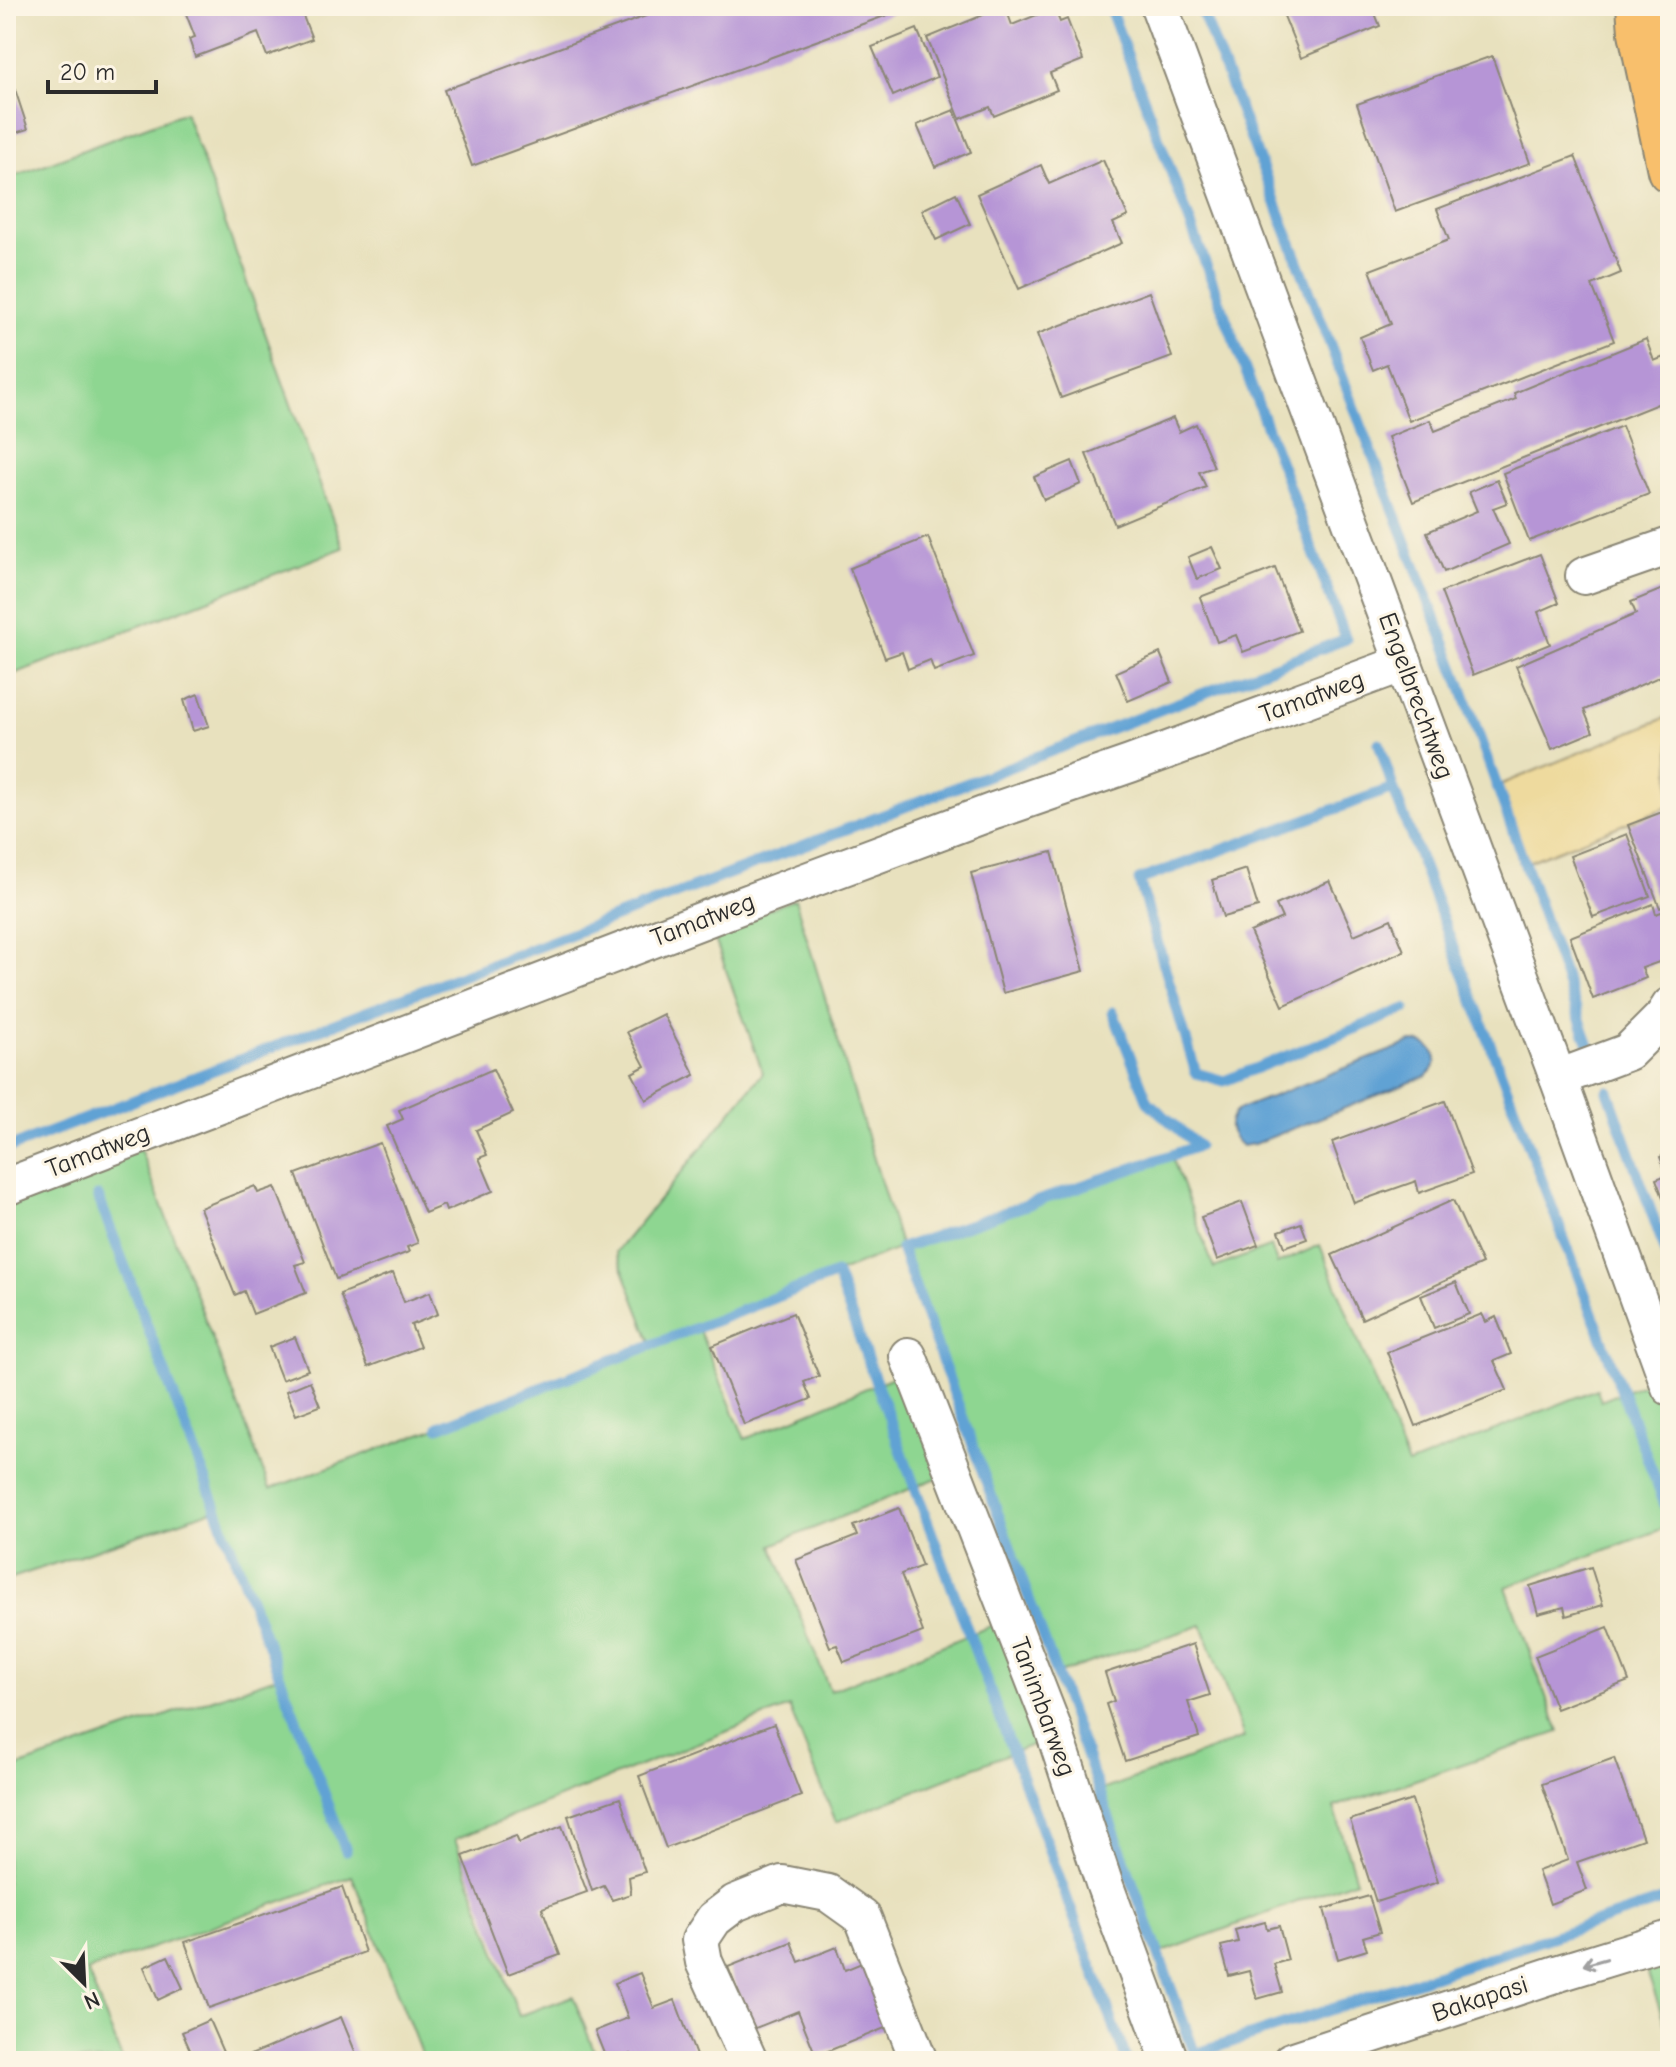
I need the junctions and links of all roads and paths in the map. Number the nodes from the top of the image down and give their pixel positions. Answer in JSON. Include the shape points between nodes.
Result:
{"nodes":[{"id":1,"x":1159,"y":6,"type":"edge"},
{"id":2,"x":1639,"y":6,"type":"edge"},
{"id":3,"x":1670,"y":170,"type":"edge"},
{"id":4,"x":1670,"y":546,"type":"edge"},
{"id":5,"x":1584,"y":576,"type":"dead end"},
{"id":6,"x":1404,"y":663,"type":"junction"},
{"id":7,"x":1670,"y":1006,"type":"edge"},
{"id":8,"x":1558,"y":1078,"type":"junction"},
{"id":9,"x":6,"y":1187,"type":"edge"},
{"id":10,"x":908,"y":1356,"type":"dead end"},
{"id":11,"x":1670,"y":1387,"type":"edge"},
{"id":12,"x":1670,"y":1939,"type":"edge"},
{"id":13,"x":749,"y":2061,"type":"edge"},
{"id":14,"x":919,"y":2061,"type":"edge"},
{"id":15,"x":1170,"y":2061,"type":"edge"},
{"id":16,"x":1291,"y":2061,"type":"edge"}],
"edges":[{"from":1,"to":6,"type":"street","name":"Engelbrechtweg"},
{"from":2,"to":3,"type":"main road"},
{"from":4,"to":5,"type":"street"},
{"from":6,"to":8,"type":"street","name":"Engelbrechtweg"},
{"from":6,"to":9,"type":"street","name":"Tamatweg","via":[[752,901]]},
{"from":7,"to":8,"type":"street","via":[[1628,1052]]},
{"from":8,"to":11,"type":"street","name":"Engelbrechtweg"},
{"from":10,"to":15,"type":"street","name":"Tanimbarweg","via":[[1053,1728]]},
{"from":12,"to":16,"type":"street","name":"Bakapasi","one_way":true},
{"from":13,"to":14,"type":"street","via":[[704,1962],[700,1940],[714,1919],[735,1903],[782,1884],[828,1893],[863,1918]]}]}
